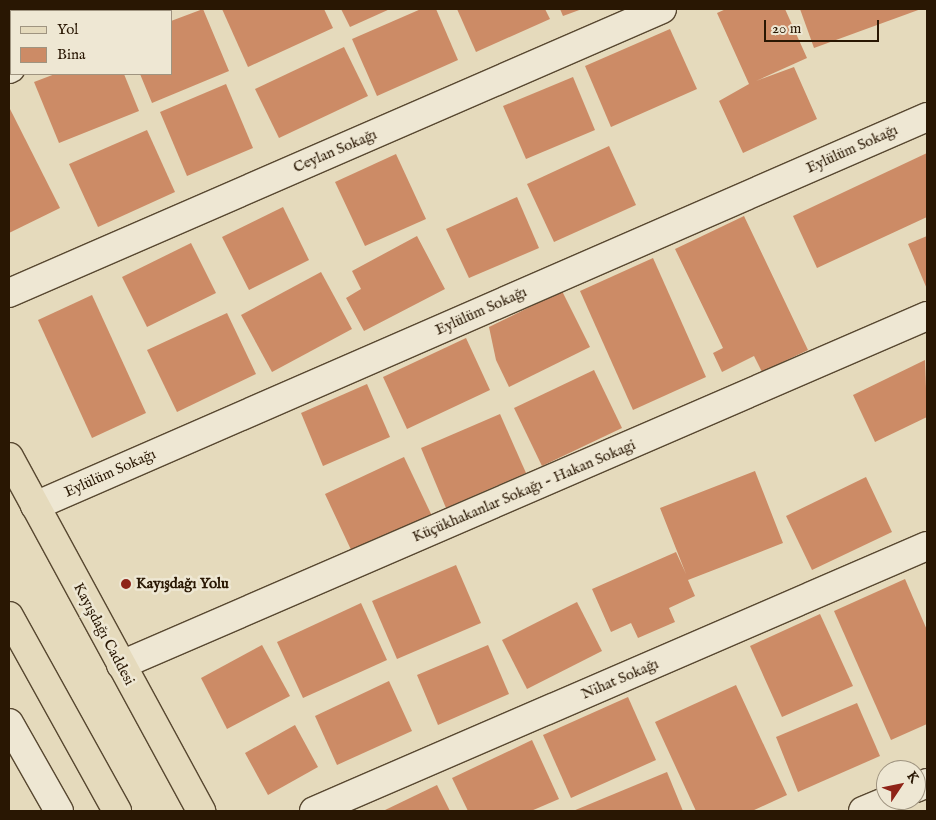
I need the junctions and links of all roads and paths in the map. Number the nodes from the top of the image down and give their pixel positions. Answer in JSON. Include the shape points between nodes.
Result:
{"nodes":[{"id":1,"x":662,"y":9,"type":"edge"},
{"id":2,"x":927,"y":117,"type":"edge"},
{"id":3,"x":9,"y":293,"type":"edge"},
{"id":4,"x":927,"y":316,"type":"edge"},
{"id":5,"x":9,"y":457,"type":"edge"},
{"id":6,"x":35,"y":506,"type":"junction"},
{"id":7,"x":927,"y":546,"type":"edge"},
{"id":8,"x":9,"y":616,"type":"edge"},
{"id":9,"x":121,"y":665,"type":"junction"},
{"id":10,"x":9,"y":723,"type":"edge"},
{"id":11,"x":876,"y":806,"type":"edge"},
{"id":12,"x":59,"y":811,"type":"edge"},
{"id":13,"x":117,"y":811,"type":"edge"},
{"id":14,"x":201,"y":811,"type":"edge"},
{"id":15,"x":314,"y":811,"type":"edge"},
{"id":16,"x":864,"y":811,"type":"edge"}],
"edges":[{"from":1,"to":3,"type":"street","name":"Ceylan Sokağı"},
{"from":2,"to":6,"type":"street","name":"Eylülüm Sokağı"},
{"from":4,"to":9,"type":"street","name":"Küçükhakanlar Sokağı - Hakan Sokagi"},
{"from":5,"to":6,"type":"main road","name":"Kayışdağı Caddesi"},
{"from":6,"to":9,"type":"main road","name":"Kayışdağı Caddesi"},
{"from":7,"to":15,"type":"street","name":"Nihat Sokağı"},
{"from":8,"to":13,"type":"main road"},
{"from":9,"to":14,"type":"main road","name":"Kayışdağı Caddesi"},
{"from":10,"to":12,"type":"street"},
{"from":11,"to":16,"type":"street"}]}
